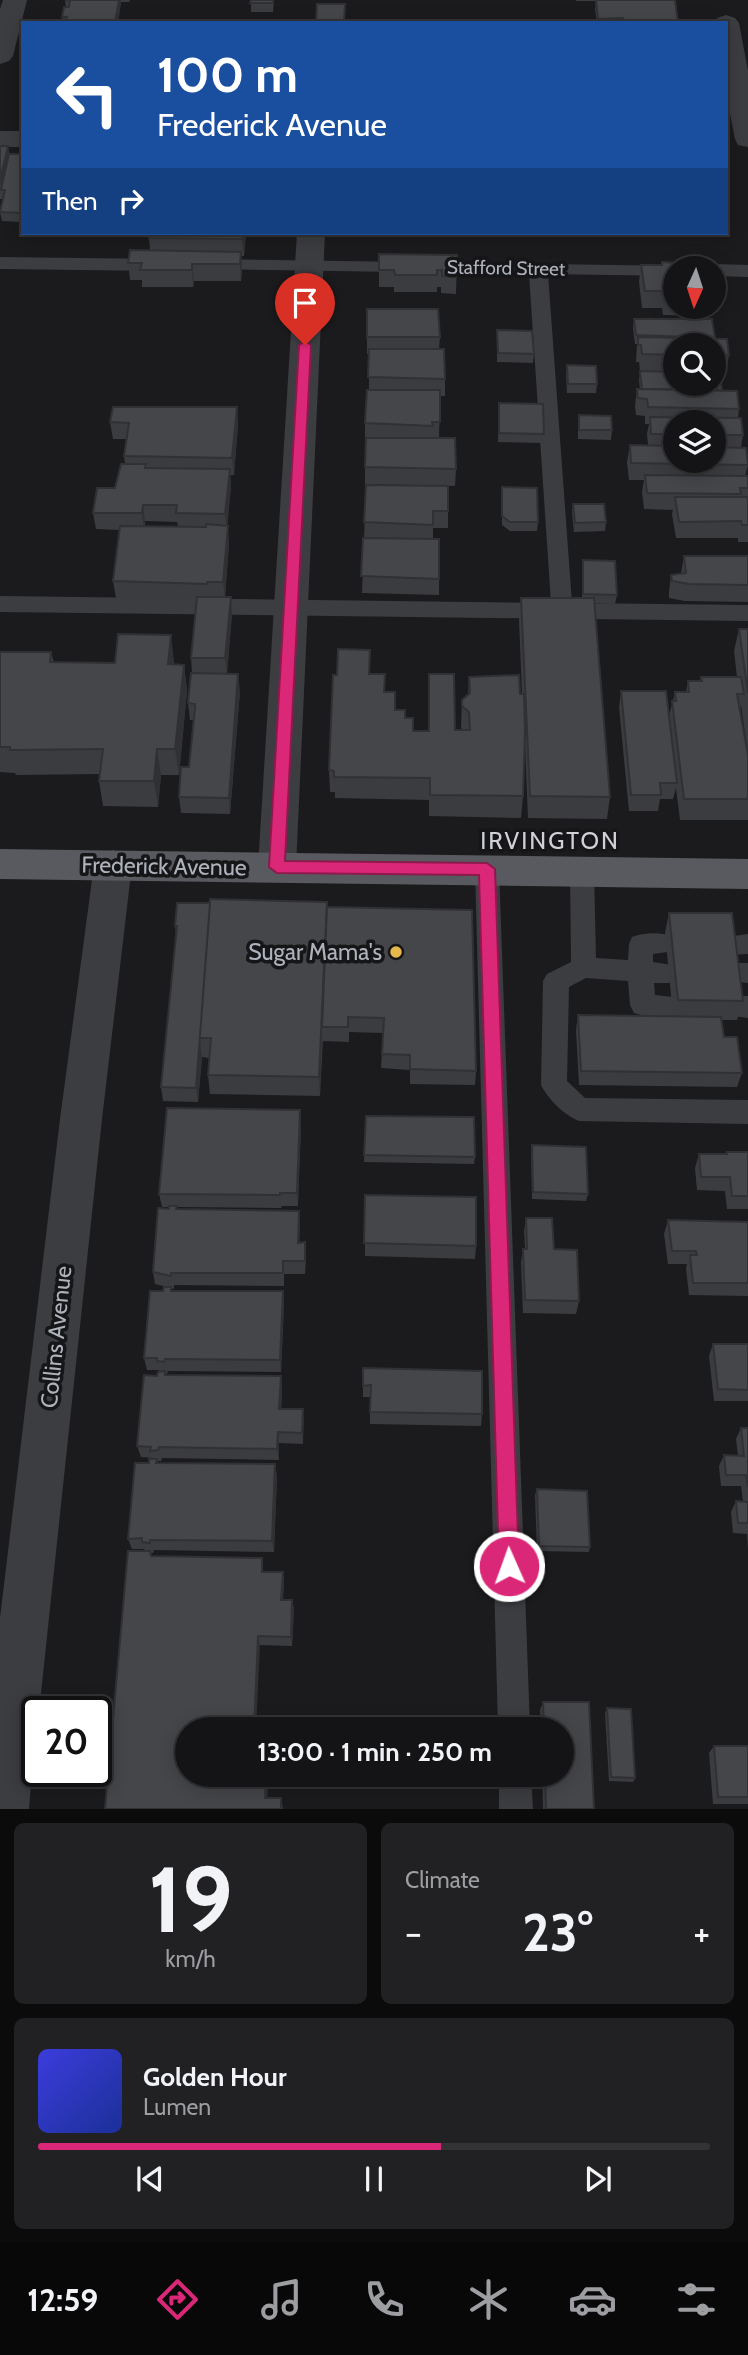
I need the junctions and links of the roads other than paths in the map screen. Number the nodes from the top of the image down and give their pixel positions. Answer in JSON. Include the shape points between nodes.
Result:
{"nodes":[{"id":1,"x":15,"y":0,"type":"edge"},
{"id":2,"x":722,"y":0,"type":"edge"},
{"id":3,"x":726,"y":21,"type":"edge"},
{"id":4,"x":728,"y":34,"type":"edge"},
{"id":5,"x":0,"y":56,"type":"edge"},
{"id":6,"x":0,"y":139,"type":"edge"},
{"id":7,"x":21,"y":139,"type":"edge"},
{"id":8,"x":748,"y":139,"type":"edge"},
{"id":9,"x":728,"y":144,"type":"edge"},
{"id":10,"x":748,"y":144,"type":"edge"},
{"id":11,"x":311,"y":235,"type":"edge"},
{"id":12,"x":0,"y":263,"type":"edge"},
{"id":13,"x":309,"y":266,"type":"junction"},
{"id":14,"x":538,"y":269,"type":"junction"},
{"id":15,"x":663,"y":270,"type":"edge"},
{"id":16,"x":726,"y":270,"type":"edge"},
{"id":17,"x":748,"y":271,"type":"edge"},
{"id":18,"x":0,"y":604,"type":"edge"},
{"id":19,"x":290,"y":607,"type":"junction"},
{"id":20,"x":562,"y":611,"type":"junction"},
{"id":21,"x":748,"y":613,"type":"edge"},
{"id":22,"x":0,"y":864,"type":"edge"},
{"id":23,"x":113,"y":865,"type":"junction"},
{"id":24,"x":277,"y":867,"type":"junction"},
{"id":25,"x":487,"y":869,"type":"junction"},
{"id":26,"x":582,"y":871,"type":"junction"},
{"id":27,"x":748,"y":874,"type":"edge"},
{"id":28,"x":666,"y":944,"type":"edge"},
{"id":29,"x":584,"y":967,"type":"junction"},
{"id":30,"x":640,"y":972,"type":"junction"},
{"id":31,"x":669,"y":973,"type":"edge"},
{"id":32,"x":672,"y":1006,"type":"dead end"},
{"id":33,"x":748,"y":1112,"type":"edge"},
{"id":34,"x":514,"y":1717,"type":"edge"},
{"id":35,"x":515,"y":1787,"type":"edge"},
{"id":36,"x":3,"y":1809,"type":"edge"},
{"id":37,"x":516,"y":1809,"type":"edge"}],
"edges":[{"from":1,"to":5,"type":"street"},
{"from":2,"to":3,"type":"street"},
{"from":4,"to":8,"type":"street"},
{"from":6,"to":7,"type":"street"},
{"from":9,"to":10,"type":"street"},
{"from":11,"to":13,"type":"street"},
{"from":12,"to":13,"type":"lane","name":"Stafford Street"},
{"from":13,"to":14,"type":"lane","name":"Stafford Street"},
{"from":13,"to":19,"type":"street"},
{"from":14,"to":15,"type":"lane","name":"Stafford Street"},
{"from":14,"to":20,"type":"lane"},
{"from":16,"to":17,"type":"lane"},
{"from":18,"to":19,"type":"lane"},
{"from":19,"to":20,"type":"lane"},
{"from":19,"to":24,"type":"street"},
{"from":20,"to":21,"type":"lane"},
{"from":22,"to":23,"type":"main road","name":"Frederick Avenue"},
{"from":23,"to":24,"type":"main road","name":"Frederick Avenue"},
{"from":23,"to":36,"type":"street","name":"Collins Avenue"},
{"from":24,"to":25,"type":"main road","name":"Frederick Avenue"},
{"from":25,"to":26,"type":"main road","name":"Frederick Avenue"},
{"from":25,"to":34,"type":"lane"},
{"from":26,"to":27,"type":"main road","name":"Frederick Avenue"},
{"from":26,"to":29,"type":"lane"},
{"from":28,"to":30,"type":"lane","via":[[640,944]]},
{"from":29,"to":30,"type":"lane"},
{"from":29,"to":33,"type":"lane","via":[[556,981],[554,1085],[579,1109]]},
{"from":30,"to":31,"type":"lane"},
{"from":30,"to":32,"type":"lane","via":[[643,1004]]},
{"from":35,"to":37,"type":"lane"}]}
